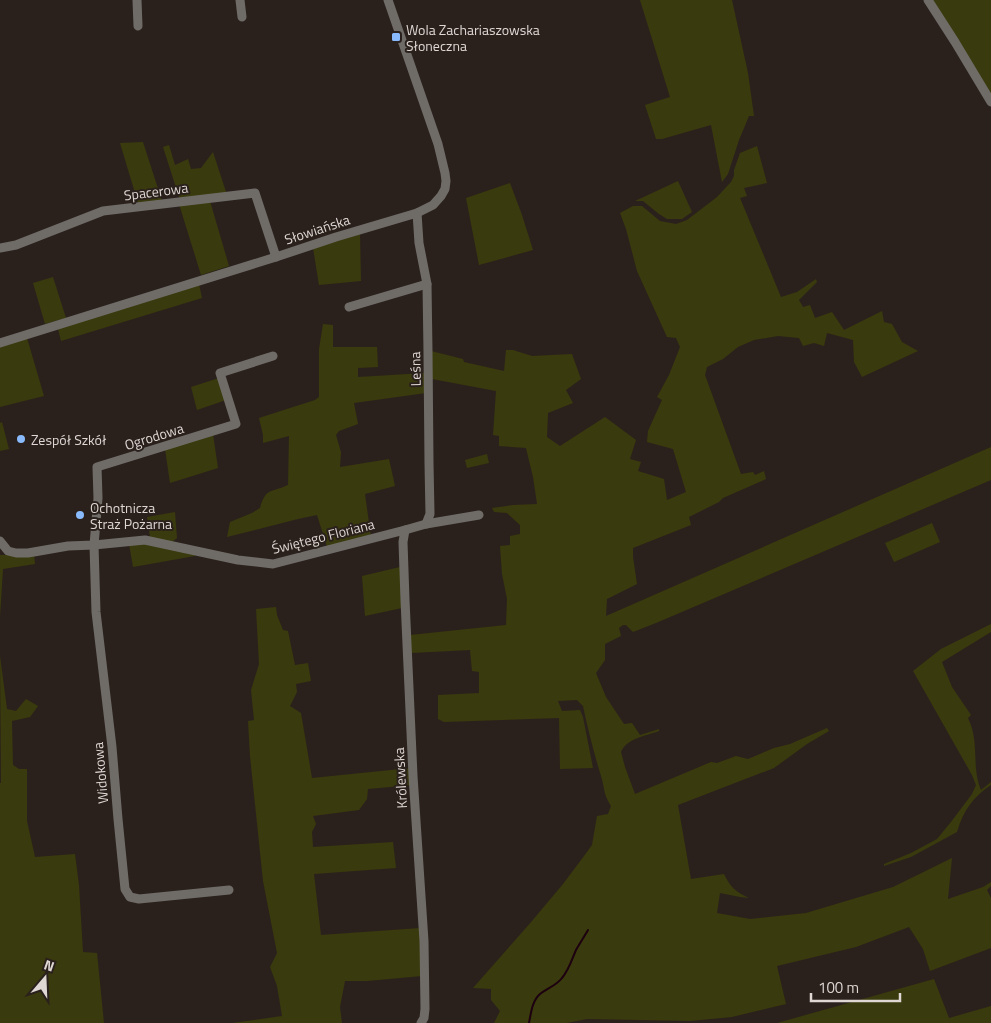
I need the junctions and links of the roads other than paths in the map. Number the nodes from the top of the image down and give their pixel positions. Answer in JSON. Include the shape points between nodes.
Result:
{"nodes":[{"id":1,"x":137,"y":0,"type":"edge"},
{"id":2,"x":240,"y":0,"type":"edge"},
{"id":3,"x":388,"y":0,"type":"edge"},
{"id":4,"x":928,"y":0,"type":"edge"},
{"id":5,"x":242,"y":17,"type":"dead end"},
{"id":6,"x":138,"y":26,"type":"dead end"},
{"id":7,"x":991,"y":102,"type":"edge"},
{"id":8,"x":417,"y":213,"type":"junction"},
{"id":9,"x":0,"y":248,"type":"edge"},
{"id":10,"x":276,"y":257,"type":"junction"},
{"id":11,"x":426,"y":284,"type":"junction"},
{"id":12,"x":349,"y":307,"type":"dead end"},
{"id":13,"x":0,"y":343,"type":"edge"},
{"id":14,"x":273,"y":356,"type":"dead end"},
{"id":15,"x":479,"y":515,"type":"dead end"},
{"id":16,"x":426,"y":524,"type":"junction"},
{"id":17,"x":404,"y":530,"type":"junction"},
{"id":18,"x":0,"y":541,"type":"edge"},
{"id":19,"x":94,"y":545,"type":"junction"},
{"id":20,"x":3,"y":550,"type":"edge"},
{"id":21,"x":229,"y":890,"type":"dead end"},
{"id":22,"x":421,"y":1023,"type":"edge"}],
"edges":[{"from":1,"to":6,"type":"street"},
{"from":2,"to":5,"type":"street"},
{"from":3,"to":8,"type":"street","name":"Słowiańska","via":[[445,173],[445,189],[441,196],[433,205]]},
{"from":4,"to":7,"type":"street"},
{"from":8,"to":10,"type":"street","name":"Słowiańska"},
{"from":8,"to":11,"type":"street","name":"Leśna"},
{"from":9,"to":10,"type":"street","name":"Spacerowa","via":[[16,245],[103,211],[255,193]]},
{"from":10,"to":13,"type":"street","name":"Słowiańska"},
{"from":11,"to":12,"type":"street"},
{"from":11,"to":16,"type":"street","name":"Leśna","via":[[430,514]]},
{"from":14,"to":19,"type":"street","name":"Ogrodowa","via":[[220,373],[236,424],[97,467]]},
{"from":15,"to":16,"type":"street","name":"Świętego Floriana"},
{"from":16,"to":17,"type":"street","name":"Świętego Floriana"},
{"from":17,"to":19,"type":"street","name":"Świętego Floriana","via":[[273,564],[238,560],[145,540]]},
{"from":17,"to":22,"type":"street","name":"Królewska","via":[[413,776],[424,940],[424,1018]]},
{"from":18,"to":20,"type":"street","name":"Świętego Floriana"},
{"from":19,"to":20,"type":"street","name":"Świętego Floriana","via":[[22,553]]},
{"from":19,"to":21,"type":"street","name":"Widokowa","via":[[96,612],[125,889],[130,897],[140,899]]}]}
